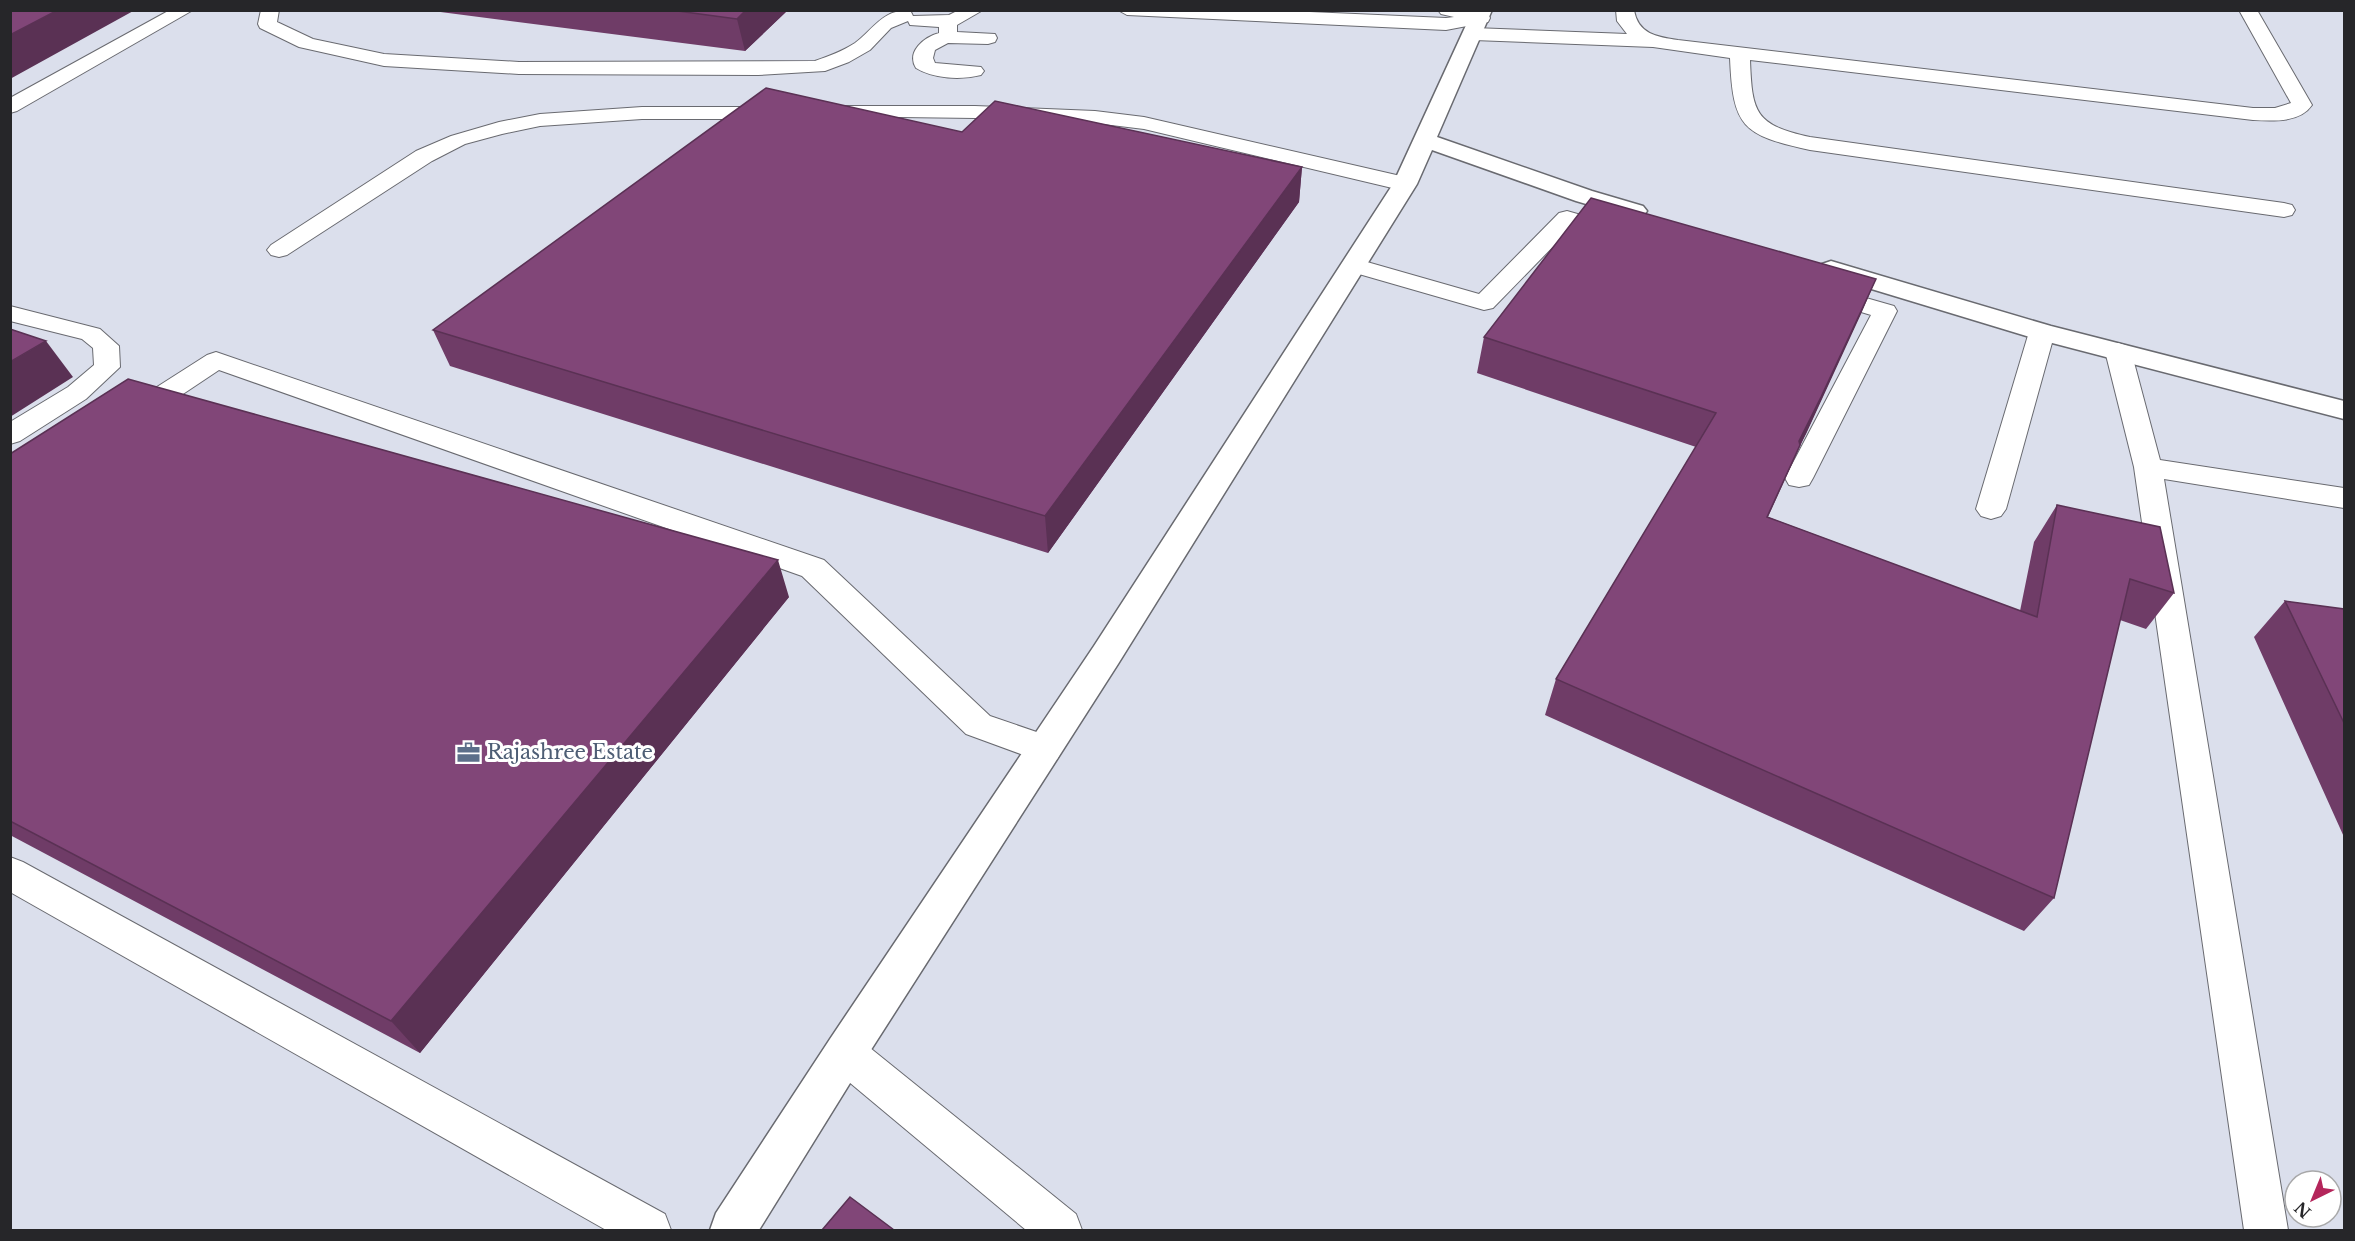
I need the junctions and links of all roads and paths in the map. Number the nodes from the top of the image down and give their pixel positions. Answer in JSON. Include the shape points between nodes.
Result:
{"nodes":[{"id":1,"x":184,"y":10,"type":"edge"},
{"id":2,"x":270,"y":10,"type":"edge"},
{"id":3,"x":974,"y":10,"type":"edge"},
{"id":4,"x":1127,"y":10,"type":"edge"},
{"id":5,"x":1447,"y":10,"type":"edge"},
{"id":6,"x":1625,"y":10,"type":"edge"},
{"id":7,"x":2248,"y":10,"type":"edge"},
{"id":8,"x":901,"y":13,"type":"edge"},
{"id":9,"x":1479,"y":21,"type":"edge"},
{"id":10,"x":948,"y":29,"type":"junction"},
{"id":11,"x":988,"y":38,"type":"dead end"},
{"id":12,"x":1655,"y":41,"type":"junction"},
{"id":13,"x":1740,"y":55,"type":"junction"},
{"id":14,"x":974,"y":71,"type":"dead end"},
{"id":15,"x":10,"y":107,"type":"edge"},
{"id":16,"x":1425,"y":140,"type":"junction"},
{"id":17,"x":1405,"y":184,"type":"junction"},
{"id":18,"x":2284,"y":210,"type":"dead end"},
{"id":19,"x":1653,"y":216,"type":"edge"},
{"id":20,"x":1635,"y":238,"type":"edge"},
{"id":21,"x":279,"y":250,"type":"dead end"},
{"id":22,"x":1353,"y":265,"type":"junction"},
{"id":23,"x":1809,"y":276,"type":"joint"},
{"id":24,"x":10,"y":313,"type":"edge"},
{"id":25,"x":2042,"y":332,"type":"junction"},
{"id":26,"x":2118,"y":351,"type":"junction"},
{"id":27,"x":2344,"y":410,"type":"edge"},
{"id":28,"x":108,"y":430,"type":"edge"},
{"id":29,"x":10,"y":435,"type":"edge"},
{"id":30,"x":2148,"y":467,"type":"junction"},
{"id":31,"x":1799,"y":478,"type":"edge"},
{"id":32,"x":2344,"y":498,"type":"edge"},
{"id":33,"x":1991,"y":509,"type":"dead end"},
{"id":34,"x":1045,"y":749,"type":"junction"},
{"id":35,"x":10,"y":873,"type":"edge"},
{"id":36,"x":845,"y":1053,"type":"junction"},
{"id":37,"x":649,"y":1230,"type":"edge"},
{"id":38,"x":733,"y":1230,"type":"edge"},
{"id":39,"x":1060,"y":1230,"type":"edge"},
{"id":40,"x":2266,"y":1230,"type":"edge"}],
"edges":[{"from":1,"to":15,"type":"lane"},
{"from":2,"to":8,"type":"lane","via":[[267,24],[306,43],[344,53],[384,60],[531,68],[818,67],[863,46]]},
{"from":3,"to":10,"type":"lane"},
{"from":4,"to":9,"type":"lane","via":[[1446,24]]},
{"from":5,"to":9,"type":"lane"},
{"from":6,"to":12,"type":"lane","via":[[1629,28],[1638,36]]},
{"from":7,"to":13,"type":"lane","via":[[2302,105],[2296,111],[2275,114],[2223,110]]},
{"from":8,"to":10,"type":"lane"},
{"from":9,"to":12,"type":"lane"},
{"from":9,"to":16,"type":"street"},
{"from":10,"to":11,"type":"lane"},
{"from":10,"to":14,"type":"lane","via":[[927,45],[923,64],[939,70]]},
{"from":12,"to":13,"type":"lane"},
{"from":13,"to":18,"type":"lane","via":[[1745,110],[1764,130],[1789,139]]},
{"from":16,"to":17,"type":"street"},
{"from":16,"to":19,"type":"street"},
{"from":17,"to":21,"type":"lane","via":[[1135,121],[1095,117],[975,112],[642,113],[540,120],[458,140],[424,156]]},
{"from":17,"to":22,"type":"street"},
{"from":20,"to":22,"type":"lane","via":[[1567,218],[1484,303]]},
{"from":22,"to":34,"type":"street"},
{"from":23,"to":25,"type":"street"},
{"from":23,"to":31,"type":"lane","via":[[1885,311]]},
{"from":24,"to":29,"type":"lane","via":[[91,334],[106,346],[107,367],[77,393]]},
{"from":25,"to":26,"type":"street"},
{"from":25,"to":33,"type":"lane"},
{"from":26,"to":27,"type":"street"},
{"from":26,"to":30,"type":"lane"},
{"from":28,"to":34,"type":"lane","via":[[216,360],[813,567],[978,725]]},
{"from":30,"to":32,"type":"lane"},
{"from":30,"to":40,"type":"lane"},
{"from":34,"to":36,"type":"street"},
{"from":35,"to":37,"type":"lane"},
{"from":36,"to":38,"type":"street"},
{"from":36,"to":39,"type":"lane"}]}
